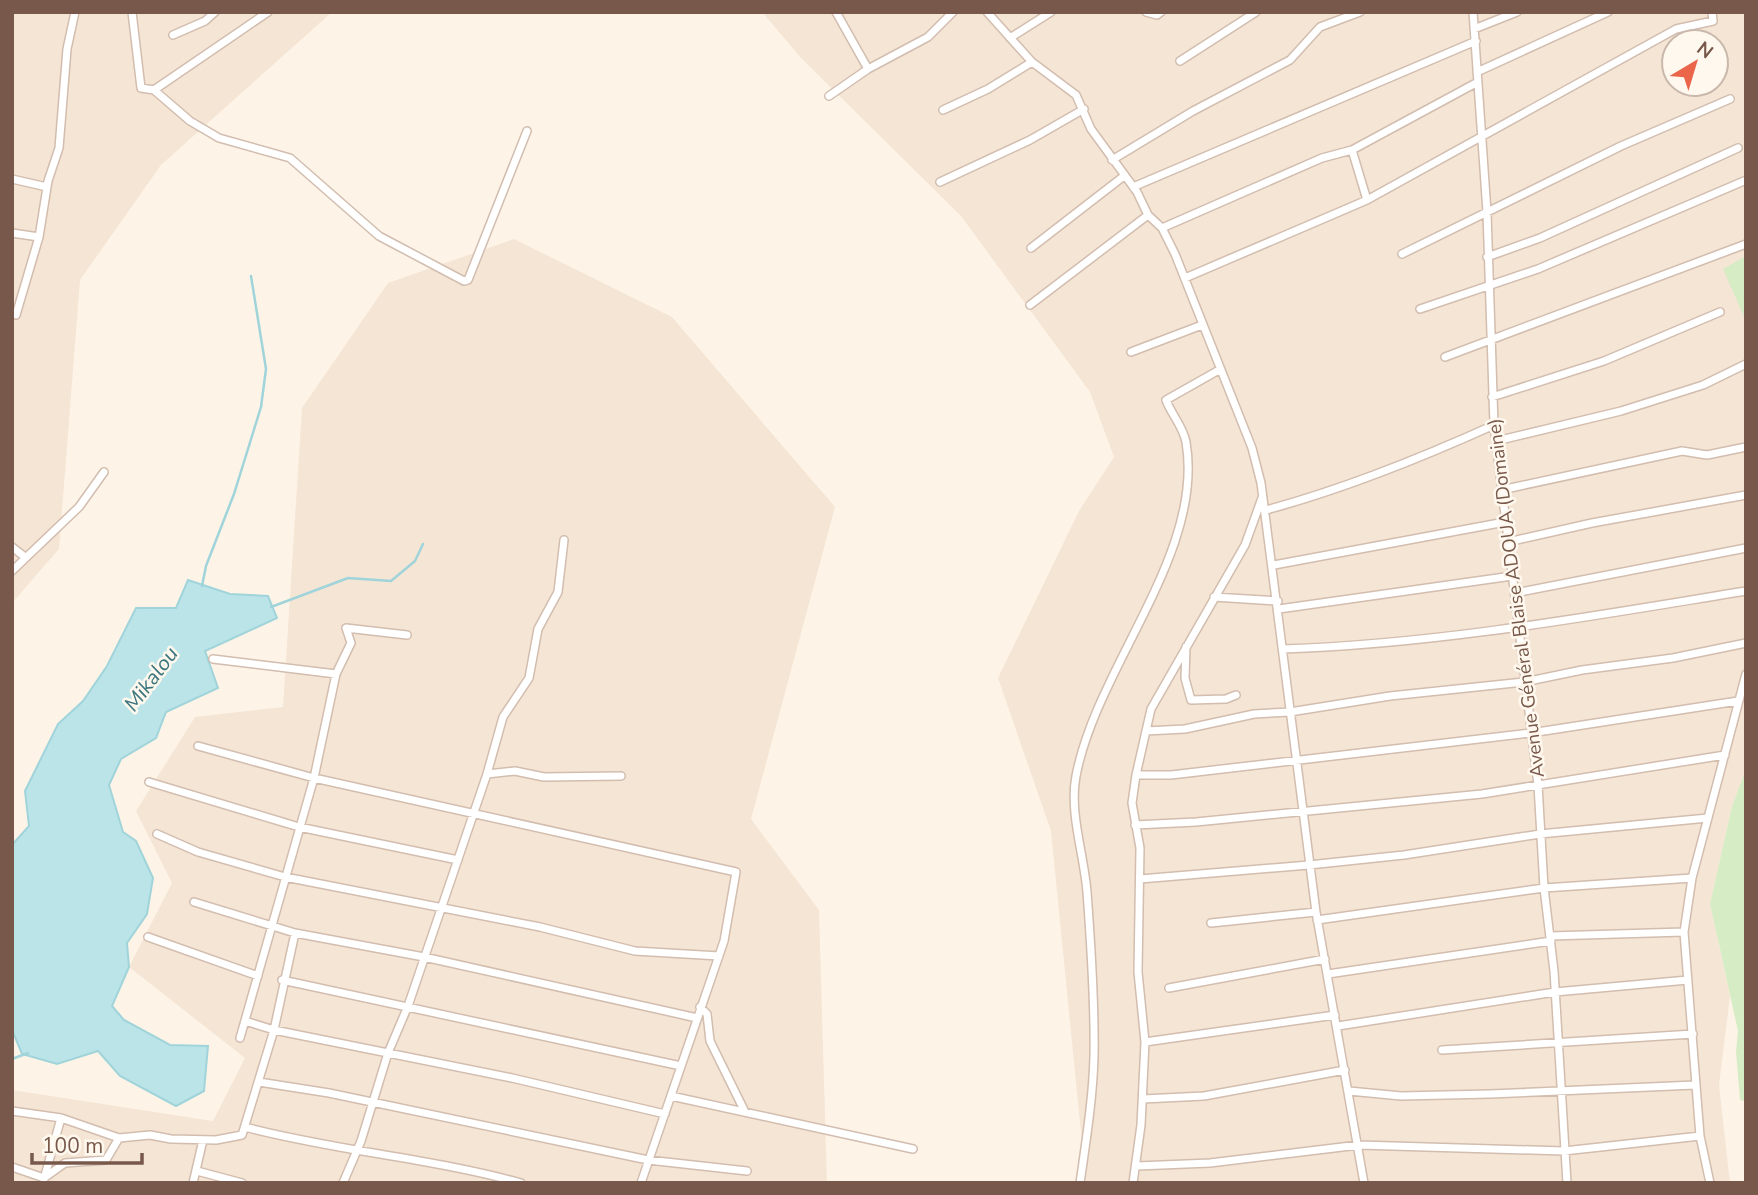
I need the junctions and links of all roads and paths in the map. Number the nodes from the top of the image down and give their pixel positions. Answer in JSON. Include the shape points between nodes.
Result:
{"nodes":[{"id":1,"x":75,"y":12,"type":"edge"},
{"id":2,"x":132,"y":12,"type":"edge"},
{"id":3,"x":200,"y":12,"type":"edge"},
{"id":4,"x":215,"y":12,"type":"edge"},
{"id":5,"x":268,"y":12,"type":"edge"},
{"id":6,"x":836,"y":12,"type":"edge"},
{"id":7,"x":953,"y":12,"type":"edge"},
{"id":8,"x":987,"y":12,"type":"edge"},
{"id":9,"x":1051,"y":12,"type":"edge"},
{"id":10,"x":1146,"y":12,"type":"edge"},
{"id":11,"x":1161,"y":12,"type":"edge"},
{"id":12,"x":1256,"y":12,"type":"edge"},
{"id":13,"x":1360,"y":12,"type":"edge"},
{"id":14,"x":1474,"y":12,"type":"edge"},
{"id":15,"x":1517,"y":12,"type":"edge"},
{"id":16,"x":1608,"y":12,"type":"edge"},
{"id":17,"x":1712,"y":12,"type":"edge"},
{"id":18,"x":205,"y":21,"type":"junction"},
{"id":19,"x":1474,"y":29,"type":"junction"},
{"id":20,"x":173,"y":35,"type":"dead end"},
{"id":21,"x":1010,"y":38,"type":"junction"},
{"id":22,"x":1476,"y":41,"type":"junction"},
{"id":23,"x":1180,"y":61,"type":"dead end"},
{"id":24,"x":1032,"y":62,"type":"junction"},
{"id":25,"x":868,"y":69,"type":"junction"},
{"id":26,"x":1476,"y":72,"type":"junction"},
{"id":27,"x":1476,"y":83,"type":"junction"},
{"id":28,"x":154,"y":90,"type":"junction"},
{"id":29,"x":829,"y":96,"type":"dead end"},
{"id":30,"x":1730,"y":99,"type":"dead end"},
{"id":31,"x":1084,"y":109,"type":"junction"},
{"id":32,"x":943,"y":110,"type":"dead end"},
{"id":33,"x":527,"y":131,"type":"dead end"},
{"id":34,"x":1479,"y":135,"type":"junction"},
{"id":35,"x":1738,"y":148,"type":"dead end"},
{"id":36,"x":1352,"y":150,"type":"junction"},
{"id":37,"x":1112,"y":160,"type":"junction"},
{"id":38,"x":1124,"y":176,"type":"junction"},
{"id":39,"x":12,"y":179,"type":"edge"},
{"id":40,"x":1744,"y":181,"type":"edge"},
{"id":41,"x":940,"y":183,"type":"dead end"},
{"id":42,"x":47,"y":187,"type":"junction"},
{"id":43,"x":1133,"y":187,"type":"junction"},
{"id":44,"x":1367,"y":200,"type":"junction"},
{"id":45,"x":1486,"y":212,"type":"junction"},
{"id":46,"x":1148,"y":215,"type":"junction"},
{"id":47,"x":1162,"y":228,"type":"junction"},
{"id":48,"x":12,"y":233,"type":"edge"},
{"id":49,"x":39,"y":237,"type":"junction"},
{"id":50,"x":1746,"y":244,"type":"edge"},
{"id":51,"x":1031,"y":248,"type":"dead end"},
{"id":52,"x":1402,"y":254,"type":"dead end"},
{"id":53,"x":1487,"y":257,"type":"junction"},
{"id":54,"x":1185,"y":278,"type":"junction"},
{"id":55,"x":1488,"y":288,"type":"junction"},
{"id":56,"x":1030,"y":304,"type":"dead end"},
{"id":57,"x":1420,"y":309,"type":"dead end"},
{"id":58,"x":1720,"y":312,"type":"dead end"},
{"id":59,"x":16,"y":315,"type":"dead end"},
{"id":60,"x":1202,"y":326,"type":"junction"},
{"id":61,"x":1491,"y":341,"type":"junction"},
{"id":62,"x":1131,"y":352,"type":"dead end"},
{"id":63,"x":1445,"y":358,"type":"dead end"},
{"id":64,"x":1746,"y":364,"type":"edge"},
{"id":65,"x":1219,"y":370,"type":"junction"},
{"id":66,"x":1493,"y":397,"type":"junction"},
{"id":67,"x":1494,"y":425,"type":"junction"},
{"id":68,"x":1496,"y":441,"type":"junction"},
{"id":69,"x":1746,"y":447,"type":"edge"},
{"id":70,"x":104,"y":472,"type":"dead end"},
{"id":71,"x":1502,"y":490,"type":"junction"},
{"id":72,"x":1264,"y":495,"type":"junction"},
{"id":73,"x":1746,"y":495,"type":"edge"},
{"id":74,"x":1266,"y":510,"type":"junction"},
{"id":75,"x":1506,"y":522,"type":"junction"},
{"id":76,"x":564,"y":540,"type":"dead end"},
{"id":77,"x":1508,"y":542,"type":"junction"},
{"id":78,"x":12,"y":547,"type":"edge"},
{"id":79,"x":1746,"y":548,"type":"edge"},
{"id":80,"x":25,"y":557,"type":"junction"},
{"id":81,"x":1274,"y":565,"type":"junction"},
{"id":82,"x":12,"y":570,"type":"edge"},
{"id":83,"x":1513,"y":576,"type":"junction"},
{"id":84,"x":1746,"y":591,"type":"edge"},
{"id":85,"x":1514,"y":593,"type":"junction"},
{"id":86,"x":1214,"y":597,"type":"junction"},
{"id":87,"x":1278,"y":605,"type":"junction"},
{"id":88,"x":1518,"y":626,"type":"junction"},
{"id":89,"x":407,"y":635,"type":"dead end"},
{"id":90,"x":1746,"y":643,"type":"edge"},
{"id":91,"x":1186,"y":647,"type":"junction"},
{"id":92,"x":1283,"y":649,"type":"junction"},
{"id":93,"x":213,"y":659,"type":"dead end"},
{"id":94,"x":336,"y":674,"type":"junction"},
{"id":95,"x":1746,"y":674,"type":"edge"},
{"id":96,"x":1524,"y":682,"type":"junction"},
{"id":97,"x":1236,"y":695,"type":"dead end"},
{"id":98,"x":1738,"y":701,"type":"junction"},
{"id":99,"x":1290,"y":712,"type":"junction"},
{"id":100,"x":1146,"y":731,"type":"junction"},
{"id":101,"x":1531,"y":733,"type":"junction"},
{"id":102,"x":198,"y":746,"type":"dead end"},
{"id":103,"x":1725,"y":755,"type":"junction"},
{"id":104,"x":1296,"y":761,"type":"junction"},
{"id":105,"x":487,"y":774,"type":"junction"},
{"id":106,"x":1136,"y":775,"type":"junction"},
{"id":107,"x":621,"y":776,"type":"dead end"},
{"id":108,"x":314,"y":778,"type":"junction"},
{"id":109,"x":149,"y":782,"type":"dead end"},
{"id":110,"x":1538,"y":785,"type":"junction"},
{"id":111,"x":1302,"y":812,"type":"junction"},
{"id":112,"x":474,"y":813,"type":"junction"},
{"id":113,"x":1708,"y":818,"type":"junction"},
{"id":114,"x":1135,"y":825,"type":"junction"},
{"id":115,"x":299,"y":827,"type":"junction"},
{"id":116,"x":157,"y":834,"type":"dead end"},
{"id":117,"x":1540,"y":834,"type":"junction"},
{"id":118,"x":458,"y":860,"type":"junction"},
{"id":119,"x":1309,"y":865,"type":"junction"},
{"id":120,"x":285,"y":877,"type":"junction"},
{"id":121,"x":1692,"y":878,"type":"junction"},
{"id":122,"x":1140,"y":879,"type":"junction"},
{"id":123,"x":1545,"y":888,"type":"junction"},
{"id":124,"x":194,"y":902,"type":"dead end"},
{"id":125,"x":440,"y":907,"type":"junction"},
{"id":126,"x":1316,"y":912,"type":"junction"},
{"id":127,"x":1317,"y":920,"type":"junction"},
{"id":128,"x":1211,"y":923,"type":"dead end"},
{"id":129,"x":273,"y":928,"type":"junction"},
{"id":130,"x":1684,"y":932,"type":"junction"},
{"id":131,"x":295,"y":933,"type":"junction"},
{"id":132,"x":148,"y":937,"type":"dead end"},
{"id":133,"x":1550,"y":938,"type":"junction"},
{"id":134,"x":719,"y":956,"type":"junction"},
{"id":135,"x":424,"y":957,"type":"junction"},
{"id":136,"x":1325,"y":959,"type":"junction"},
{"id":137,"x":1328,"y":974,"type":"junction"},
{"id":138,"x":258,"y":976,"type":"junction"},
{"id":139,"x":282,"y":980,"type":"junction"},
{"id":140,"x":1688,"y":980,"type":"junction"},
{"id":141,"x":1169,"y":988,"type":"dead end"},
{"id":142,"x":1555,"y":992,"type":"junction"},
{"id":143,"x":408,"y":1006,"type":"junction"},
{"id":144,"x":700,"y":1007,"type":"junction"},
{"id":145,"x":1335,"y":1015,"type":"junction"},
{"id":146,"x":697,"y":1018,"type":"junction"},
{"id":147,"x":245,"y":1021,"type":"junction"},
{"id":148,"x":1338,"y":1026,"type":"junction"},
{"id":149,"x":274,"y":1030,"type":"junction"},
{"id":150,"x":1693,"y":1034,"type":"junction"},
{"id":151,"x":240,"y":1038,"type":"dead end"},
{"id":152,"x":1558,"y":1040,"type":"junction"},
{"id":153,"x":1144,"y":1042,"type":"junction"},
{"id":154,"x":1442,"y":1049,"type":"dead end"},
{"id":155,"x":388,"y":1053,"type":"junction"},
{"id":156,"x":681,"y":1066,"type":"junction"},
{"id":157,"x":1345,"y":1070,"type":"junction"},
{"id":158,"x":259,"y":1082,"type":"junction"},
{"id":159,"x":1695,"y":1085,"type":"junction"},
{"id":160,"x":1349,"y":1091,"type":"junction"},
{"id":161,"x":1562,"y":1093,"type":"junction"},
{"id":162,"x":671,"y":1096,"type":"junction"},
{"id":163,"x":1143,"y":1099,"type":"junction"},
{"id":164,"x":373,"y":1102,"type":"junction"},
{"id":165,"x":12,"y":1111,"type":"edge"},
{"id":166,"x":745,"y":1112,"type":"junction"},
{"id":167,"x":665,"y":1114,"type":"junction"},
{"id":168,"x":61,"y":1118,"type":"junction"},
{"id":169,"x":245,"y":1127,"type":"junction"},
{"id":170,"x":1700,"y":1136,"type":"junction"},
{"id":171,"x":119,"y":1138,"type":"junction"},
{"id":172,"x":203,"y":1140,"type":"junction"},
{"id":173,"x":1359,"y":1146,"type":"junction"},
{"id":174,"x":357,"y":1149,"type":"junction"},
{"id":175,"x":913,"y":1149,"type":"dead end"},
{"id":176,"x":1564,"y":1151,"type":"junction"},
{"id":177,"x":648,"y":1160,"type":"junction"},
{"id":178,"x":1137,"y":1166,"type":"junction"},
{"id":179,"x":12,"y":1167,"type":"edge"},
{"id":180,"x":197,"y":1171,"type":"junction"},
{"id":181,"x":747,"y":1171,"type":"dead end"},
{"id":182,"x":43,"y":1180,"type":"edge"},
{"id":183,"x":193,"y":1183,"type":"edge"},
{"id":184,"x":242,"y":1183,"type":"edge"},
{"id":185,"x":343,"y":1183,"type":"edge"},
{"id":186,"x":521,"y":1183,"type":"edge"},
{"id":187,"x":641,"y":1183,"type":"edge"},
{"id":188,"x":1080,"y":1183,"type":"edge"},
{"id":189,"x":1133,"y":1183,"type":"edge"},
{"id":190,"x":1364,"y":1183,"type":"edge"},
{"id":191,"x":1567,"y":1183,"type":"edge"},
{"id":192,"x":1710,"y":1183,"type":"edge"}],
"edges":[{"from":1,"to":42,"type":"street","via":[[67,49],[59,148]]},
{"from":2,"to":28,"type":"street","via":[[138,84]]},
{"from":3,"to":18,"type":"street"},
{"from":4,"to":18,"type":"street"},
{"from":5,"to":28,"type":"street"},
{"from":6,"to":25,"type":"street"},
{"from":7,"to":25,"type":"street","via":[[928,37]]},
{"from":8,"to":21,"type":"street"},
{"from":9,"to":21,"type":"street"},
{"from":10,"to":11,"type":"street"},
{"from":12,"to":23,"type":"street"},
{"from":13,"to":37,"type":"street","via":[[1320,27],[1290,60]]},
{"from":14,"to":19,"type":"street","name":"Avenue Général Blaise ADOUA (Domaine)"},
{"from":15,"to":19,"type":"street"},
{"from":16,"to":26,"type":"street"},
{"from":17,"to":34,"type":"street","via":[[1713,20],[1676,29]]},
{"from":18,"to":20,"type":"street"},
{"from":19,"to":22,"type":"street","name":"Avenue Général Blaise ADOUA (Domaine)"},
{"from":21,"to":24,"type":"street"},
{"from":22,"to":26,"type":"street","name":"Avenue Général Blaise ADOUA (Domaine)"},
{"from":22,"to":43,"type":"street"},
{"from":24,"to":31,"type":"street","via":[[1076,95]]},
{"from":24,"to":32,"type":"street"},
{"from":25,"to":29,"type":"street"},
{"from":26,"to":27,"type":"street","name":"Avenue Général Blaise ADOUA (Domaine)"},
{"from":27,"to":34,"type":"street","name":"Avenue Général Blaise ADOUA (Domaine)"},
{"from":27,"to":36,"type":"street"},
{"from":28,"to":33,"type":"street","via":[[190,121],[219,138],[290,158],[379,236],[464,281]]},
{"from":30,"to":45,"type":"street"},
{"from":31,"to":37,"type":"street"},
{"from":31,"to":41,"type":"street"},
{"from":34,"to":44,"type":"street"},
{"from":34,"to":45,"type":"street","name":"Avenue Général Blaise ADOUA (Domaine)"},
{"from":35,"to":53,"type":"street","via":[[1540,239]]},
{"from":36,"to":44,"type":"street"},
{"from":36,"to":47,"type":"street","via":[[1322,158]]},
{"from":37,"to":38,"type":"street"},
{"from":38,"to":43,"type":"street"},
{"from":38,"to":51,"type":"street"},
{"from":39,"to":42,"type":"street"},
{"from":40,"to":55,"type":"street"},
{"from":42,"to":49,"type":"street"},
{"from":43,"to":46,"type":"street"},
{"from":44,"to":54,"type":"street"},
{"from":45,"to":52,"type":"street"},
{"from":45,"to":53,"type":"street","name":"Avenue Général Blaise ADOUA (Domaine)"},
{"from":46,"to":47,"type":"street"},
{"from":46,"to":56,"type":"street"},
{"from":47,"to":54,"type":"street"},
{"from":48,"to":49,"type":"street"},
{"from":49,"to":59,"type":"street"},
{"from":50,"to":61,"type":"street"},
{"from":53,"to":55,"type":"street","name":"Avenue Général Blaise ADOUA (Domaine)"},
{"from":54,"to":60,"type":"street"},
{"from":55,"to":57,"type":"street"},
{"from":55,"to":61,"type":"street","name":"Avenue Général Blaise ADOUA (Domaine)"},
{"from":58,"to":66,"type":"street","via":[[1604,361]]},
{"from":60,"to":62,"type":"street"},
{"from":60,"to":65,"type":"street"},
{"from":61,"to":63,"type":"street"},
{"from":61,"to":66,"type":"street","name":"Avenue Général Blaise ADOUA (Domaine)"},
{"from":64,"to":68,"type":"street","via":[[1703,385],[1621,411]]},
{"from":65,"to":72,"type":"street","via":[[1252,449]]},
{"from":65,"to":188,"type":"street","via":[[1166,400],[1186,441],[1190,480],[1185,510],[1164,567],[1091,721],[1076,775],[1087,891],[1094,1056]]},
{"from":66,"to":67,"type":"street","name":"Avenue Général Blaise ADOUA (Domaine)"},
{"from":67,"to":68,"type":"street","name":"Avenue Général Blaise ADOUA (Domaine)"},
{"from":67,"to":74,"type":"street","via":[[1441,449]]},
{"from":68,"to":71,"type":"street","name":"Avenue Général Blaise ADOUA (Domaine)"},
{"from":69,"to":71,"type":"street","via":[[1707,455],[1682,451]]},
{"from":70,"to":80,"type":"street","via":[[79,506]]},
{"from":71,"to":75,"type":"street","name":"Avenue Général Blaise ADOUA (Domaine)"},
{"from":72,"to":74,"type":"street"},
{"from":72,"to":86,"type":"street","via":[[1245,545]]},
{"from":73,"to":77,"type":"street"},
{"from":74,"to":81,"type":"street"},
{"from":75,"to":77,"type":"street","name":"Avenue Général Blaise ADOUA (Domaine)"},
{"from":75,"to":81,"type":"street"},
{"from":76,"to":105,"type":"street","via":[[558,592],[538,629],[529,678],[503,717]]},
{"from":77,"to":83,"type":"street","name":"Avenue Général Blaise ADOUA (Domaine)"},
{"from":78,"to":80,"type":"street"},
{"from":79,"to":85,"type":"street"},
{"from":80,"to":82,"type":"street"},
{"from":81,"to":87,"type":"street"},
{"from":83,"to":85,"type":"street","name":"Avenue Général Blaise ADOUA (Domaine)"},
{"from":83,"to":87,"type":"street"},
{"from":84,"to":88,"type":"street"},
{"from":85,"to":88,"type":"street","name":"Avenue Général Blaise ADOUA (Domaine)"},
{"from":86,"to":87,"type":"street"},
{"from":86,"to":91,"type":"street"},
{"from":87,"to":92,"type":"street"},
{"from":88,"to":92,"type":"street","via":[[1373,646]]},
{"from":88,"to":96,"type":"street","name":"Avenue Général Blaise ADOUA (Domaine)"},
{"from":89,"to":94,"type":"street","via":[[346,628],[351,643]]},
{"from":90,"to":96,"type":"street"},
{"from":91,"to":97,"type":"street","via":[[1185,678],[1191,700]]},
{"from":91,"to":100,"type":"street","via":[[1154,702]]},
{"from":92,"to":99,"type":"street"},
{"from":93,"to":94,"type":"street"},
{"from":94,"to":108,"type":"street"},
{"from":95,"to":98,"type":"street"},
{"from":96,"to":99,"type":"street"},
{"from":96,"to":101,"type":"street","name":"Avenue Général Blaise ADOUA (Domaine)"},
{"from":98,"to":101,"type":"street"},
{"from":98,"to":103,"type":"street"},
{"from":99,"to":100,"type":"street"},
{"from":99,"to":104,"type":"street"},
{"from":100,"to":106,"type":"street"},
{"from":101,"to":104,"type":"street"},
{"from":101,"to":110,"type":"street","name":"Avenue Général Blaise ADOUA (Domaine)"},
{"from":102,"to":108,"type":"street"},
{"from":103,"to":110,"type":"street"},
{"from":103,"to":113,"type":"street"},
{"from":104,"to":106,"type":"street"},
{"from":104,"to":111,"type":"street"},
{"from":105,"to":107,"type":"street"},
{"from":105,"to":112,"type":"street"},
{"from":106,"to":114,"type":"street"},
{"from":108,"to":112,"type":"street"},
{"from":108,"to":115,"type":"street"},
{"from":109,"to":115,"type":"street"},
{"from":110,"to":111,"type":"street"},
{"from":110,"to":117,"type":"street","name":"Avenue Général Blaise ADOUA (Domaine)"},
{"from":111,"to":114,"type":"street"},
{"from":111,"to":119,"type":"street"},
{"from":112,"to":118,"type":"street"},
{"from":112,"to":134,"type":"street","via":[[733,870],[737,876],[733,905]]},
{"from":113,"to":117,"type":"street"},
{"from":113,"to":121,"type":"street"},
{"from":114,"to":122,"type":"street"},
{"from":115,"to":118,"type":"street"},
{"from":115,"to":120,"type":"street"},
{"from":116,"to":120,"type":"street","via":[[198,852]]},
{"from":117,"to":119,"type":"street"},
{"from":117,"to":123,"type":"street","name":"Avenue Général Blaise ADOUA (Domaine)"},
{"from":118,"to":125,"type":"street"},
{"from":119,"to":122,"type":"street"},
{"from":119,"to":126,"type":"street"},
{"from":120,"to":125,"type":"street"},
{"from":120,"to":129,"type":"street"},
{"from":121,"to":123,"type":"street"},
{"from":121,"to":130,"type":"street"},
{"from":122,"to":153,"type":"street","via":[[1138,972]]},
{"from":123,"to":127,"type":"street"},
{"from":123,"to":133,"type":"street","name":"Avenue Général Blaise ADOUA (Domaine)"},
{"from":124,"to":129,"type":"street"},
{"from":125,"to":134,"type":"street","via":[[635,951]]},
{"from":125,"to":135,"type":"street"},
{"from":126,"to":127,"type":"street"},
{"from":126,"to":128,"type":"street"},
{"from":127,"to":136,"type":"street"},
{"from":129,"to":131,"type":"street"},
{"from":129,"to":138,"type":"street"},
{"from":130,"to":133,"type":"street"},
{"from":130,"to":140,"type":"street"},
{"from":131,"to":135,"type":"street"},
{"from":131,"to":139,"type":"street"},
{"from":132,"to":138,"type":"street"},
{"from":133,"to":137,"type":"street"},
{"from":133,"to":142,"type":"street","name":"Avenue Général Blaise ADOUA (Domaine)"},
{"from":134,"to":144,"type":"street"},
{"from":135,"to":143,"type":"street"},
{"from":135,"to":146,"type":"street"},
{"from":136,"to":137,"type":"street"},
{"from":136,"to":141,"type":"street"},
{"from":137,"to":145,"type":"street"},
{"from":138,"to":147,"type":"street"},
{"from":139,"to":143,"type":"street"},
{"from":139,"to":149,"type":"street"},
{"from":140,"to":142,"type":"street"},
{"from":140,"to":150,"type":"street"},
{"from":142,"to":148,"type":"street"},
{"from":142,"to":152,"type":"street","name":"Avenue Général Blaise ADOUA (Domaine)"},
{"from":143,"to":155,"type":"street"},
{"from":143,"to":156,"type":"street"},
{"from":144,"to":146,"type":"street"},
{"from":144,"to":166,"type":"street","via":[[707,1014],[710,1041]]},
{"from":145,"to":148,"type":"street"},
{"from":145,"to":153,"type":"street"},
{"from":146,"to":156,"type":"street"},
{"from":147,"to":149,"type":"street"},
{"from":147,"to":151,"type":"street"},
{"from":148,"to":157,"type":"street"},
{"from":149,"to":155,"type":"street"},
{"from":149,"to":158,"type":"street"},
{"from":150,"to":152,"type":"street"},
{"from":150,"to":159,"type":"street"},
{"from":152,"to":154,"type":"street"},
{"from":152,"to":161,"type":"street","name":"Avenue Général Blaise ADOUA (Domaine)"},
{"from":153,"to":163,"type":"street"},
{"from":155,"to":164,"type":"street"},
{"from":155,"to":167,"type":"street"},
{"from":156,"to":162,"type":"street"},
{"from":157,"to":160,"type":"street"},
{"from":157,"to":163,"type":"street","via":[[1205,1096]]},
{"from":158,"to":164,"type":"street"},
{"from":158,"to":169,"type":"street"},
{"from":159,"to":161,"type":"street"},
{"from":159,"to":170,"type":"street"},
{"from":160,"to":161,"type":"street","via":[[1401,1096]]},
{"from":160,"to":173,"type":"street"},
{"from":161,"to":176,"type":"street","name":"Avenue Général Blaise ADOUA (Domaine)"},
{"from":162,"to":166,"type":"street"},
{"from":162,"to":167,"type":"street"},
{"from":163,"to":178,"type":"street"},
{"from":164,"to":174,"type":"street"},
{"from":164,"to":177,"type":"street"},
{"from":165,"to":168,"type":"street"},
{"from":166,"to":175,"type":"street"},
{"from":167,"to":177,"type":"street"},
{"from":168,"to":171,"type":"street"},
{"from":168,"to":182,"type":"street"},
{"from":169,"to":172,"type":"street","via":[[242,1135]]},
{"from":169,"to":174,"type":"street","via":[[298,1141]]},
{"from":170,"to":176,"type":"street"},
{"from":170,"to":192,"type":"street"},
{"from":171,"to":172,"type":"street","via":[[150,1135]]},
{"from":171,"to":182,"type":"street","via":[[106,1160],[65,1163]]},
{"from":172,"to":180,"type":"street"},
{"from":173,"to":176,"type":"street"},
{"from":173,"to":178,"type":"street","via":[[1191,1165]]},
{"from":173,"to":190,"type":"street"},
{"from":174,"to":185,"type":"street"},
{"from":174,"to":186,"type":"street"},
{"from":176,"to":191,"type":"street","name":"Avenue Général Blaise ADOUA (Domaine)"},
{"from":177,"to":181,"type":"street"},
{"from":177,"to":187,"type":"street"},
{"from":178,"to":189,"type":"street"},
{"from":179,"to":182,"type":"street"},
{"from":180,"to":183,"type":"street"},
{"from":180,"to":184,"type":"street"}]}
